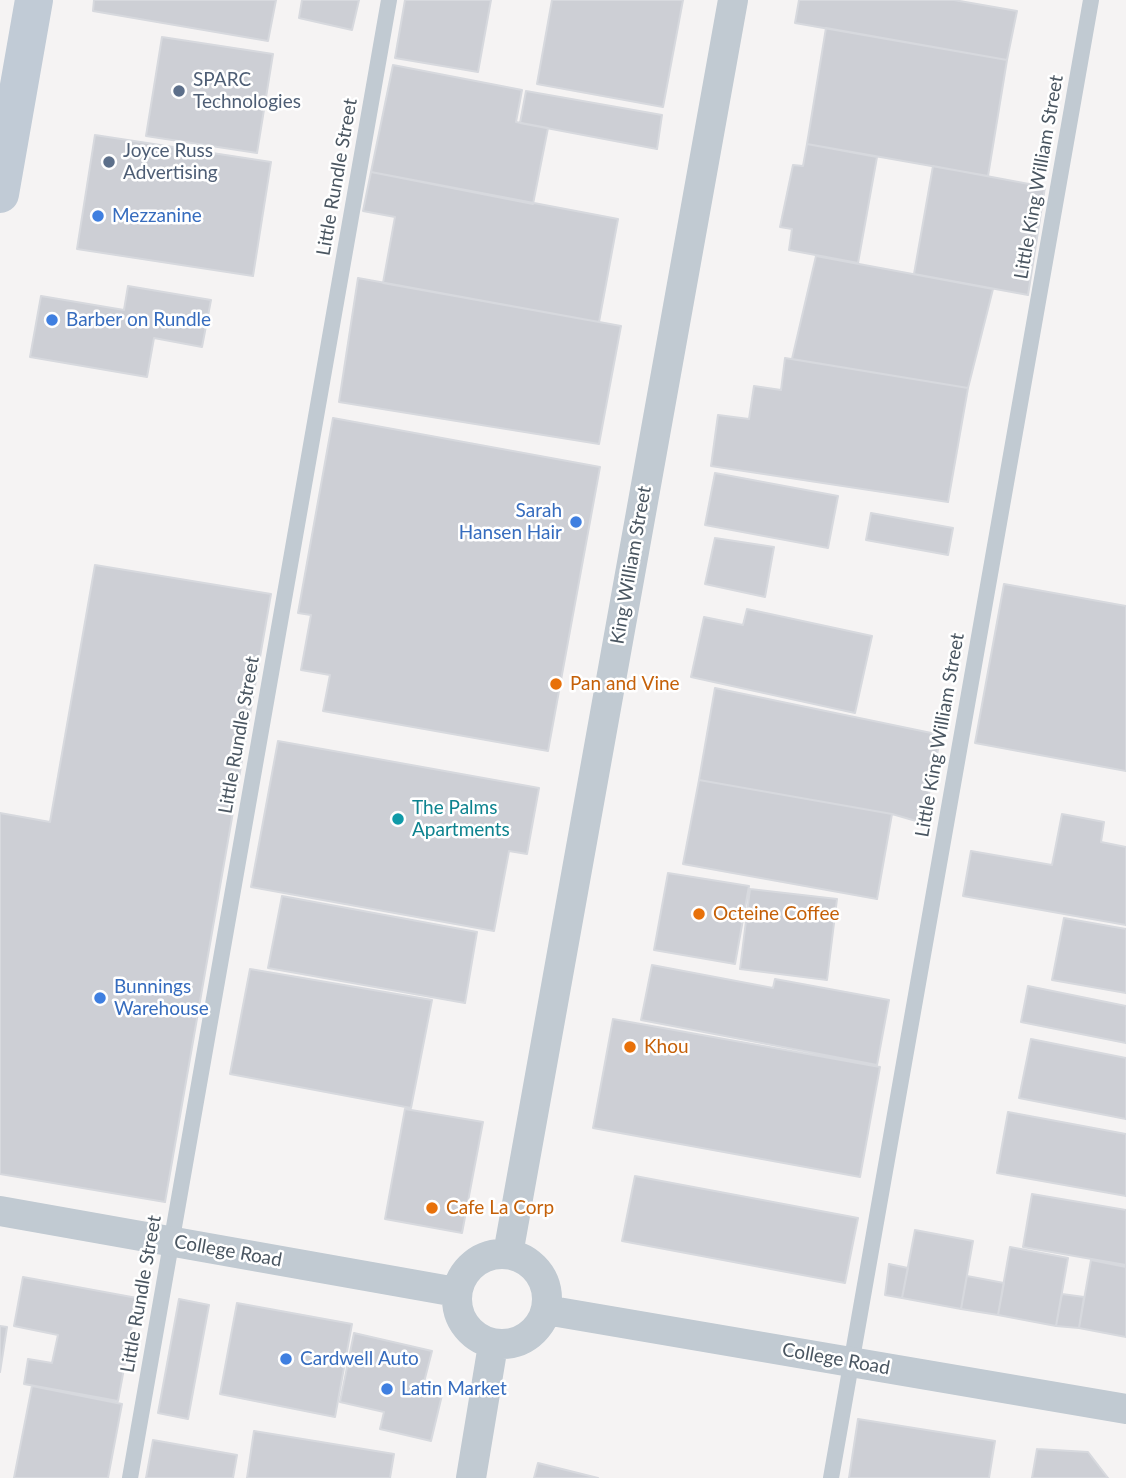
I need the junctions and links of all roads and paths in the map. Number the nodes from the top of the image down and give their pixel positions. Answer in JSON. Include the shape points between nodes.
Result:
{"nodes":[{"id":1,"x":33,"y":0,"type":"edge"},
{"id":2,"x":389,"y":0,"type":"edge"},
{"id":3,"x":733,"y":0,"type":"edge"},
{"id":4,"x":1091,"y":0,"type":"edge"},
{"id":5,"x":0,"y":194,"type":"edge"},
{"id":6,"x":0,"y":1211,"type":"edge"},
{"id":7,"x":171,"y":1241,"type":"junction"},
{"id":8,"x":508,"y":1254,"type":"junction"},
{"id":9,"x":456,"y":1292,"type":"junction"},
{"id":10,"x":546,"y":1310,"type":"junction"},
{"id":11,"x":493,"y":1345,"type":"junction"},
{"id":12,"x":851,"y":1362,"type":"junction"},
{"id":13,"x":1126,"y":1409,"type":"edge"},
{"id":14,"x":130,"y":1478,"type":"edge"},
{"id":15,"x":471,"y":1478,"type":"edge"},
{"id":16,"x":831,"y":1478,"type":"edge"}],
"edges":[{"from":1,"to":5,"type":"street"},
{"from":2,"to":7,"type":"lane","name":"Little Rundle Street"},
{"from":3,"to":8,"type":"street","name":"King William Street"},
{"from":4,"to":12,"type":"lane","name":"Little King William Street"},
{"from":6,"to":7,"type":"street","name":"College Road"},
{"from":7,"to":9,"type":"street","name":"College Road"},
{"from":7,"to":14,"type":"lane","name":"Little Rundle Street"},
{"from":8,"to":9,"type":"street","via":[[484,1258],[468,1269]]},
{"from":8,"to":10,"type":"street","via":[[524,1259],[542,1277],[548,1297]]},
{"from":9,"to":11,"type":"street","via":[[460,1319],[471,1334]]},
{"from":10,"to":11,"type":"street","via":[[536,1330],[520,1342]]},
{"from":10,"to":12,"type":"street","name":"College Road"},
{"from":11,"to":15,"type":"street"},
{"from":12,"to":13,"type":"street","name":"College Road"},
{"from":12,"to":16,"type":"lane","name":"Little King William Street"}]}
